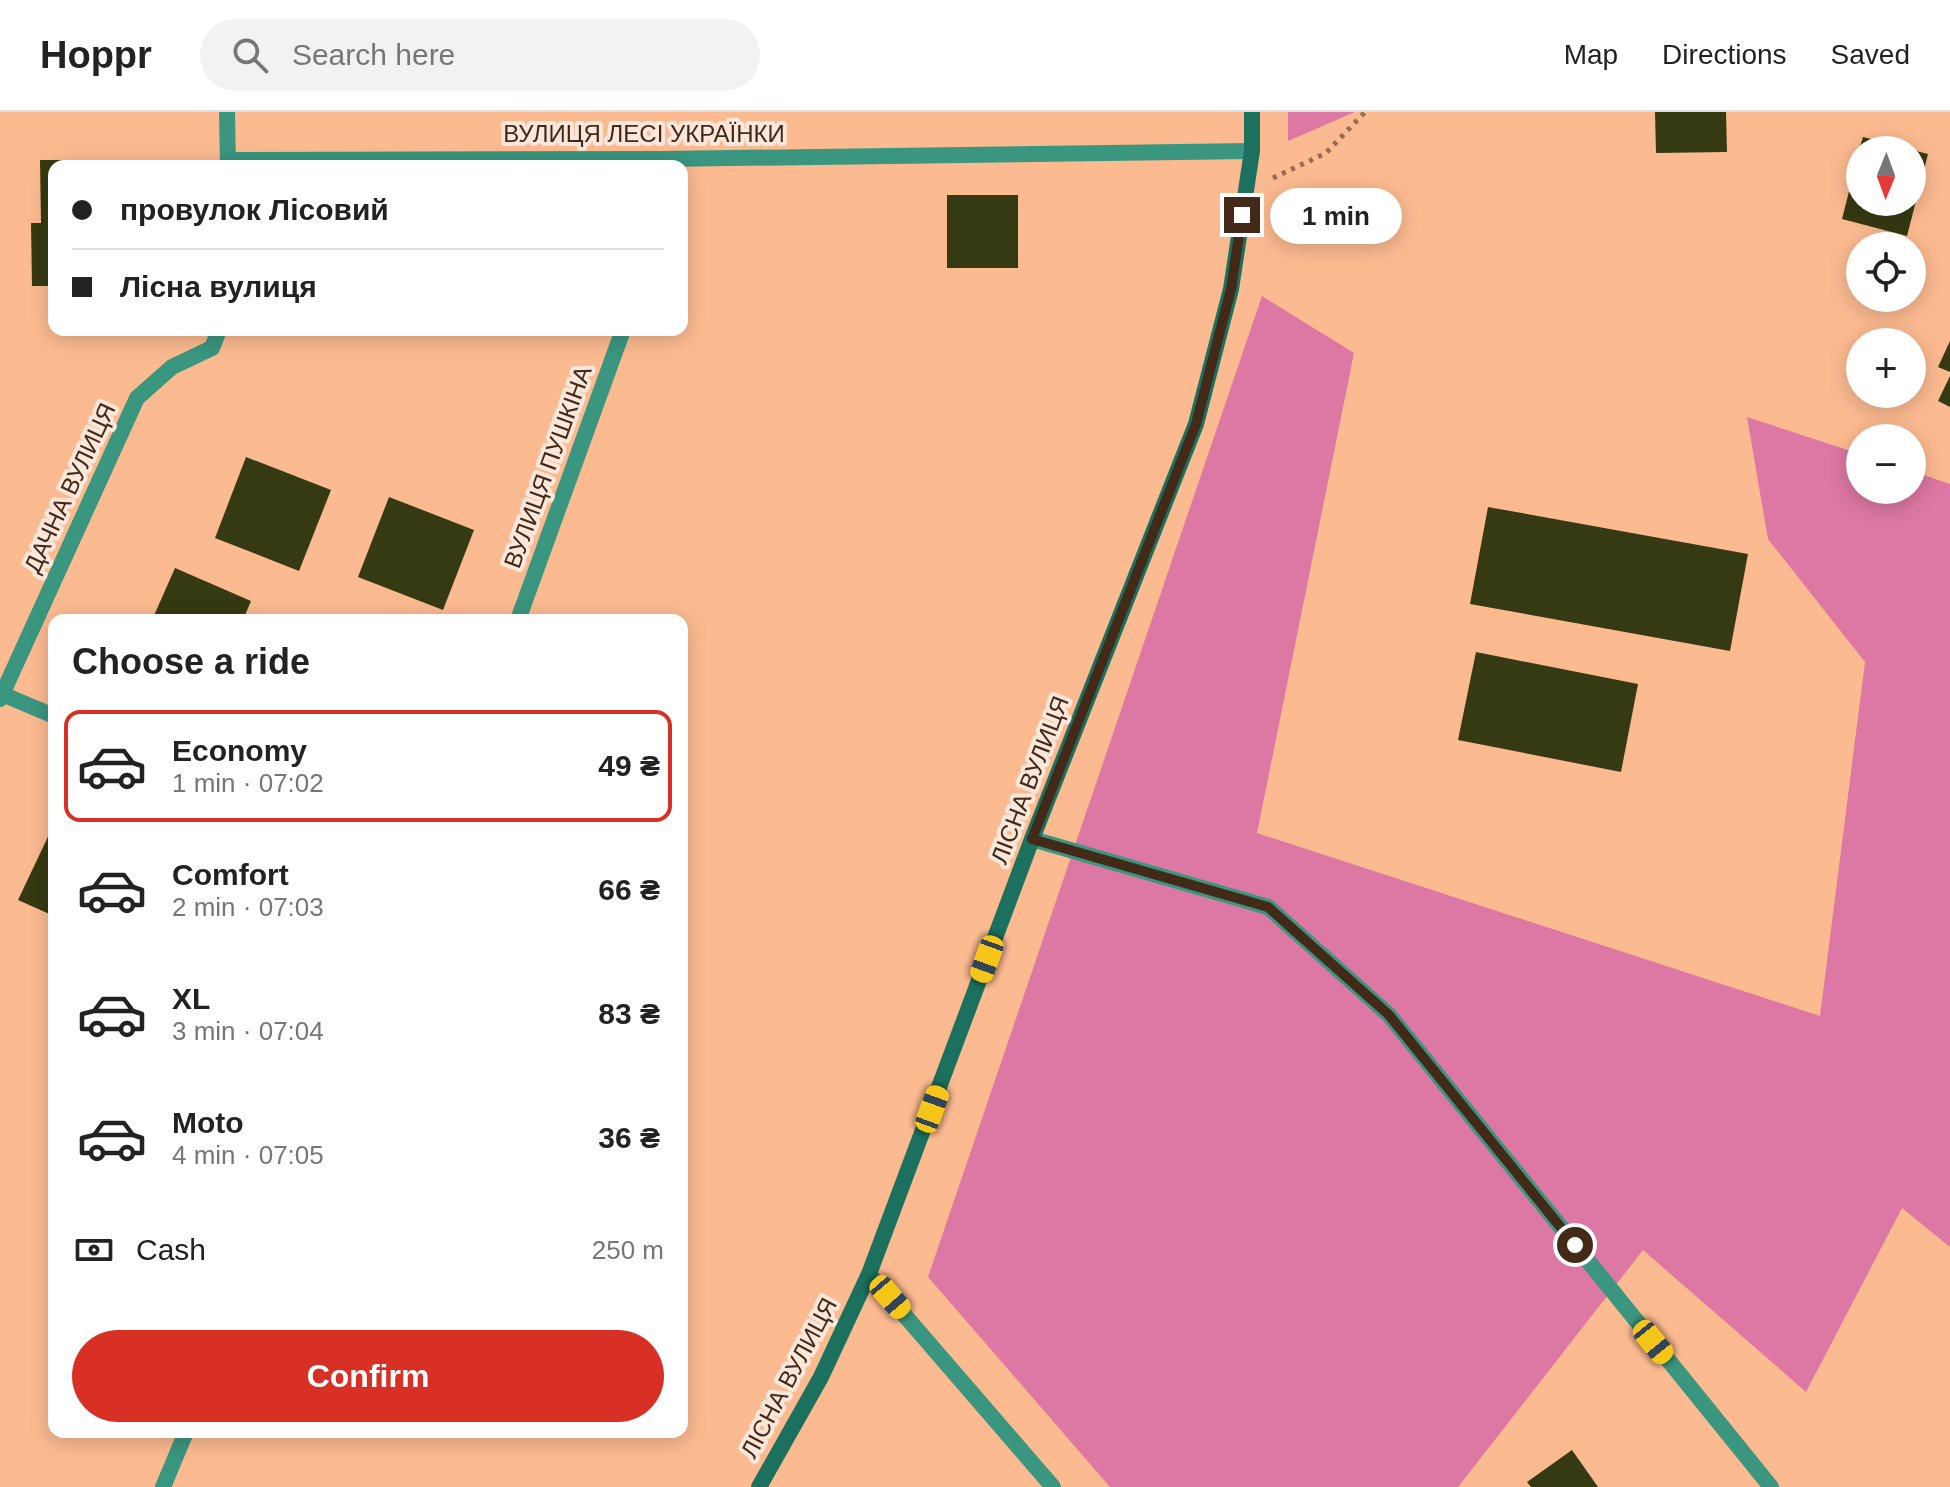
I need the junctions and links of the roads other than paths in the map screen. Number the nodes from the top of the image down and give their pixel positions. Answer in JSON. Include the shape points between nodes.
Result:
{"nodes":[{"id":1,"x":227,"y":112,"type":"edge"},
{"id":2,"x":1252,"y":112,"type":"edge"},
{"id":3,"x":1252,"y":151,"type":"junction"},
{"id":4,"x":228,"y":160,"type":"edge"},
{"id":5,"x":688,"y":162,"type":"edge"},
{"id":6,"x":217,"y":336,"type":"edge"},
{"id":7,"x":621,"y":336,"type":"edge"},
{"id":8,"x":520,"y":614,"type":"edge"},
{"id":9,"x":1,"y":696,"type":"edge"},
{"id":10,"x":48,"y":714,"type":"edge"},
{"id":11,"x":1032,"y":839,"type":"junction"},
{"id":12,"x":869,"y":1274,"type":"junction"},
{"id":13,"x":183,"y":1438,"type":"edge"},
{"id":14,"x":163,"y":1487,"type":"edge"},
{"id":15,"x":759,"y":1487,"type":"edge"},
{"id":16,"x":1053,"y":1487,"type":"edge"},
{"id":17,"x":1771,"y":1487,"type":"edge"}],
"edges":[{"from":1,"to":4,"type":"street"},
{"from":2,"to":3,"type":"main road","name":"ЛІСНА ВУЛИЦЯ"},
{"from":3,"to":5,"type":"street","name":"ВУЛИЦЯ ЛЕСІ УКРАЇНКИ"},
{"from":3,"to":11,"type":"main road","name":"ЛІСНА ВУЛИЦЯ","via":[[1231,289],[1196,424]]},
{"from":6,"to":9,"type":"street","name":"ДАЧНА ВУЛИЦЯ","via":[[212,348],[172,367],[137,398]]},
{"from":7,"to":8,"type":"street","name":"ВУЛИЦЯ ПУШКІНА"},
{"from":9,"to":10,"type":"street"},
{"from":11,"to":12,"type":"main road","name":"ЛІСНА ВУЛИЦЯ"},
{"from":11,"to":17,"type":"street","via":[[1268,907],[1389,1015]]},
{"from":12,"to":15,"type":"main road","name":"ЛІСНА ВУЛИЦЯ","via":[[821,1377]]},
{"from":12,"to":16,"type":"street"},
{"from":13,"to":14,"type":"street"}]}
